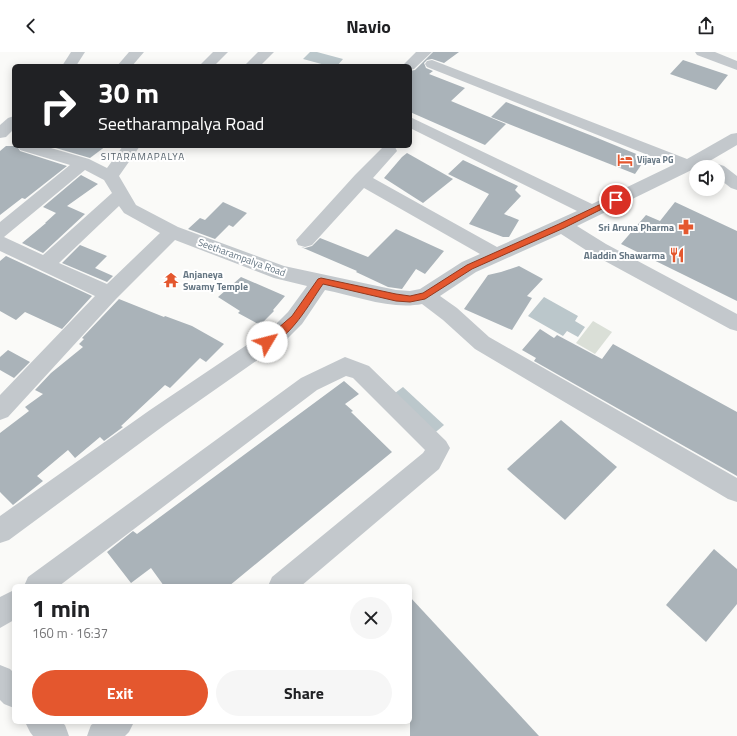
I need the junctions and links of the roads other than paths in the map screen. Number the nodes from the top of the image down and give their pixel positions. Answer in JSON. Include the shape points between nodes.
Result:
{"nodes":[{"id":1,"x":78,"y":52,"type":"edge"},
{"id":2,"x":137,"y":52,"type":"edge"},
{"id":3,"x":221,"y":52,"type":"edge"},
{"id":4,"x":266,"y":52,"type":"edge"},
{"id":5,"x":702,"y":52,"type":"edge"},
{"id":6,"x":428,"y":58,"type":"edge"},
{"id":7,"x":70,"y":64,"type":"edge"},
{"id":8,"x":126,"y":64,"type":"edge"},
{"id":9,"x":208,"y":64,"type":"edge"},
{"id":10,"x":253,"y":64,"type":"edge"},
{"id":11,"x":412,"y":65,"type":"edge"},
{"id":12,"x":737,"y":66,"type":"edge"},
{"id":13,"x":12,"y":123,"type":"edge"},
{"id":14,"x":412,"y":123,"type":"edge"},
{"id":15,"x":0,"y":133,"type":"edge"},
{"id":16,"x":412,"y":134,"type":"edge"},
{"id":17,"x":442,"y":136,"type":"junction"},
{"id":18,"x":737,"y":138,"type":"edge"},
{"id":19,"x":0,"y":141,"type":"edge"},
{"id":20,"x":12,"y":143,"type":"edge"},
{"id":21,"x":36,"y":148,"type":"edge"},
{"id":22,"x":131,"y":148,"type":"edge"},
{"id":23,"x":389,"y":151,"type":"dead end"},
{"id":24,"x":693,"y":160,"type":"edge"},
{"id":25,"x":705,"y":160,"type":"edge"},
{"id":26,"x":83,"y":163,"type":"junction"},
{"id":27,"x":689,"y":168,"type":"edge"},
{"id":28,"x":725,"y":175,"type":"edge"},
{"id":29,"x":110,"y":176,"type":"junction"},
{"id":30,"x":362,"y":179,"type":"junction"},
{"id":31,"x":737,"y":184,"type":"edge"},
{"id":32,"x":121,"y":194,"type":"junction"},
{"id":33,"x":591,"y":211,"type":"junction"},
{"id":34,"x":562,"y":226,"type":"junction"},
{"id":35,"x":0,"y":232,"type":"edge"},
{"id":36,"x":172,"y":232,"type":"junction"},
{"id":37,"x":305,"y":240,"type":"dead end"},
{"id":38,"x":0,"y":243,"type":"edge"},
{"id":39,"x":497,"y":255,"type":"junction"},
{"id":40,"x":45,"y":265,"type":"junction"},
{"id":41,"x":321,"y":281,"type":"junction"},
{"id":42,"x":109,"y":294,"type":"junction"},
{"id":43,"x":425,"y":296,"type":"junction"},
{"id":44,"x":737,"y":323,"type":"edge"},
{"id":45,"x":0,"y":410,"type":"edge"},
{"id":46,"x":737,"y":490,"type":"edge"},
{"id":47,"x":0,"y":531,"type":"edge"},
{"id":48,"x":40,"y":584,"type":"edge"},
{"id":49,"x":283,"y":584,"type":"edge"},
{"id":50,"x":12,"y":605,"type":"edge"},
{"id":51,"x":0,"y":614,"type":"edge"},
{"id":52,"x":0,"y":678,"type":"edge"},
{"id":53,"x":12,"y":692,"type":"edge"},
{"id":54,"x":42,"y":724,"type":"edge"},
{"id":55,"x":117,"y":724,"type":"edge"},
{"id":56,"x":54,"y":736,"type":"edge"},
{"id":57,"x":102,"y":736,"type":"edge"}],
"edges":[{"from":1,"to":7,"type":"street"},
{"from":2,"to":8,"type":"street"},
{"from":3,"to":9,"type":"street"},
{"from":4,"to":10,"type":"street"},
{"from":5,"to":12,"type":"street"},
{"from":6,"to":11,"type":"street"},
{"from":6,"to":24,"type":"street"},
{"from":13,"to":15,"type":"street"},
{"from":14,"to":17,"type":"street"},
{"from":16,"to":17,"type":"street","via":[[426,140]]},
{"from":17,"to":33,"type":"street"},
{"from":18,"to":25,"type":"street","name":"Seetharampalya Road"},
{"from":19,"to":20,"type":"street"},
{"from":21,"to":26,"type":"street"},
{"from":22,"to":29,"type":"street"},
{"from":23,"to":30,"type":"street"},
{"from":26,"to":29,"type":"street"},
{"from":26,"to":35,"type":"street"},
{"from":27,"to":33,"type":"street","name":"Seetharampalya Road"},
{"from":28,"to":31,"type":"street"},
{"from":29,"to":32,"type":"street","name":"Seetharampalya Road"},
{"from":30,"to":37,"type":"street"},
{"from":30,"to":39,"type":"street"},
{"from":32,"to":36,"type":"street","name":"Seetharampalya Road","via":[[130,209]]},
{"from":32,"to":40,"type":"street"},
{"from":33,"to":34,"type":"street","name":"Seetharampalya Road"},
{"from":34,"to":39,"type":"street","name":"Seetharampalya Road"},
{"from":34,"to":44,"type":"street"},
{"from":36,"to":41,"type":"street","name":"Seetharampalya Road","via":[[280,273]]},
{"from":36,"to":42,"type":"street"},
{"from":38,"to":40,"type":"street"},
{"from":39,"to":43,"type":"street","name":"Seetharampalya Road","via":[[469,267]]},
{"from":40,"to":42,"type":"street"},
{"from":41,"to":43,"type":"street","name":"Seetharampalya Road","via":[[396,298]]},
{"from":41,"to":47,"type":"street","via":[[295,318],[279,334]]},
{"from":42,"to":45,"type":"street"},
{"from":43,"to":46,"type":"street","via":[[450,314],[482,343]]},
{"from":48,"to":49,"type":"street","via":[[309,384],[345,366],[361,372],[438,448],[431,462]]},
{"from":50,"to":51,"type":"street"},
{"from":52,"to":53,"type":"street"},
{"from":54,"to":56,"type":"street"},
{"from":55,"to":57,"type":"street"}]}
